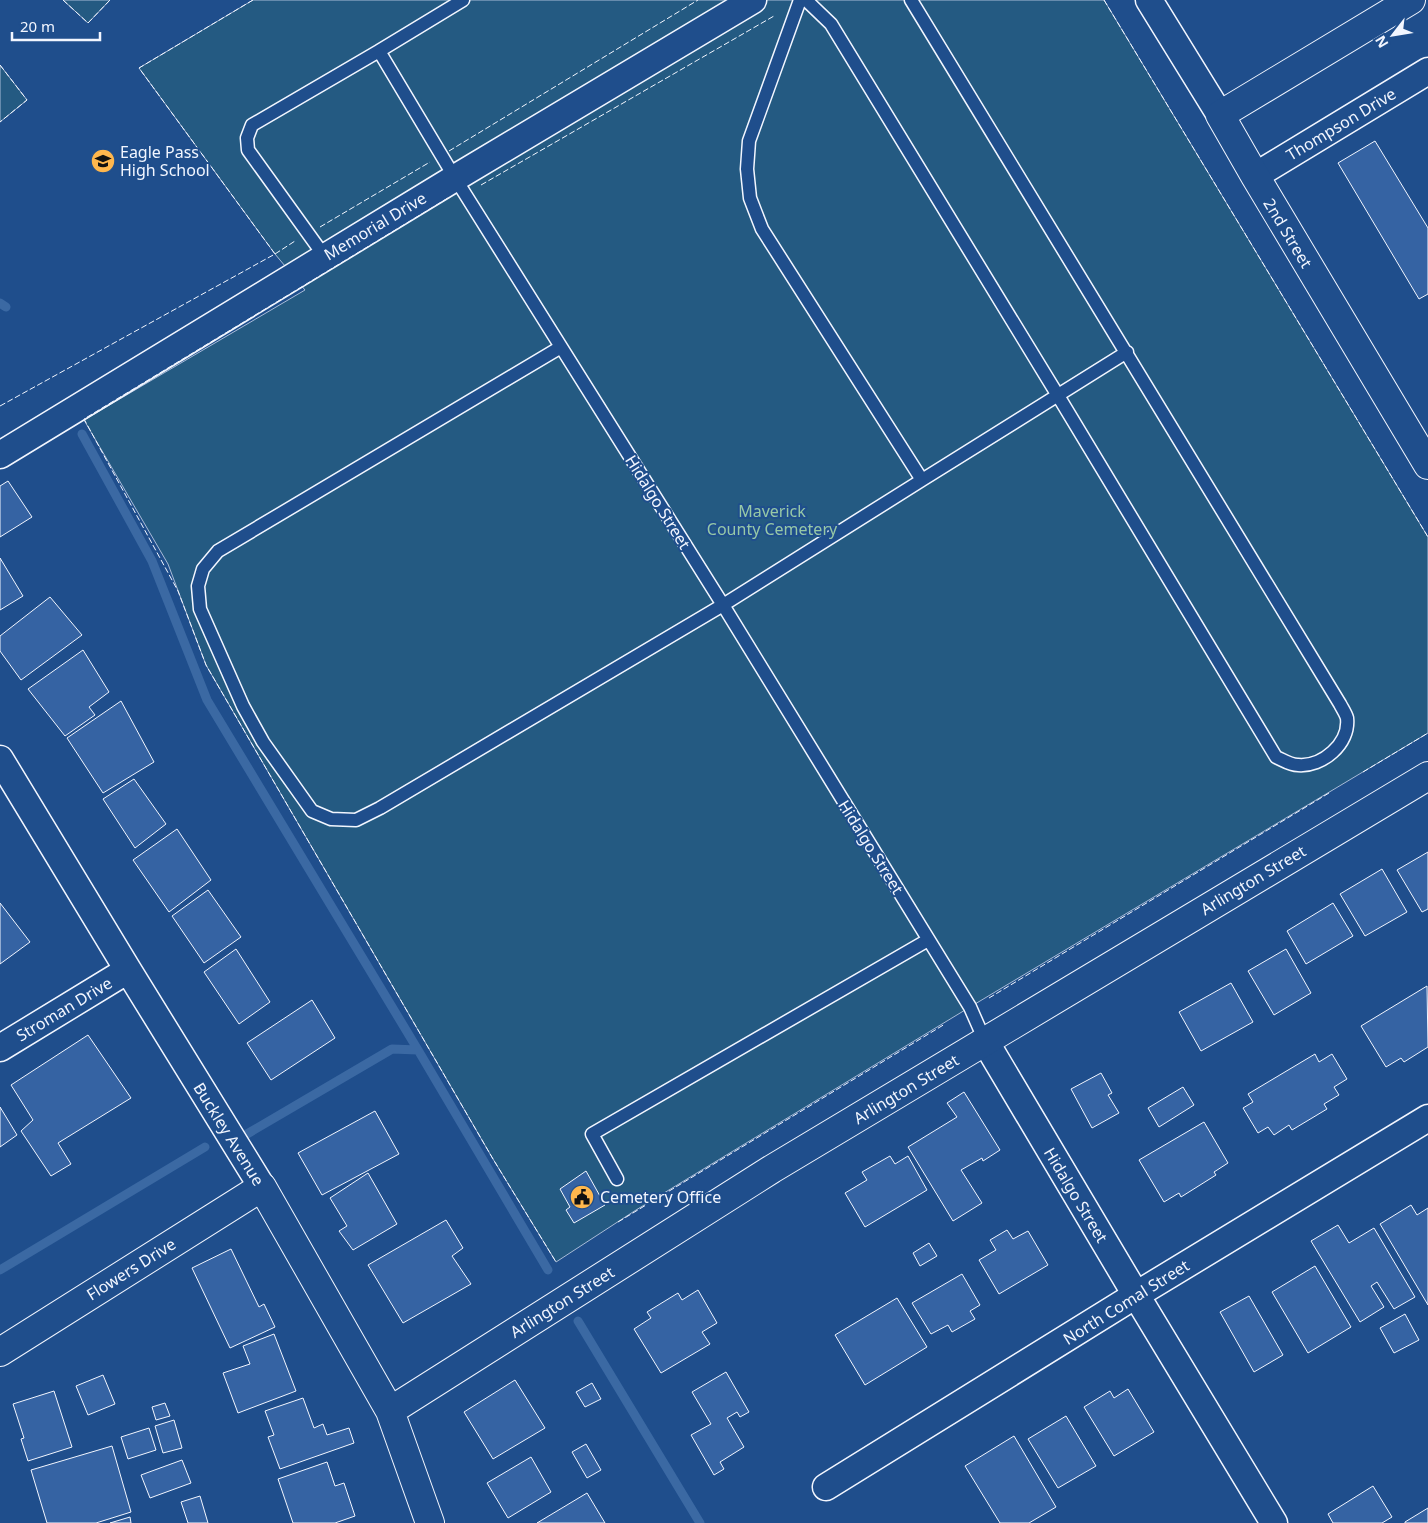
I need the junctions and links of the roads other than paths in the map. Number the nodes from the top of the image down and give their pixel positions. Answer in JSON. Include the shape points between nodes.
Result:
{"nodes":[{"id":1,"x":463,"y":0,"type":"edge"},
{"id":2,"x":753,"y":0,"type":"edge"},
{"id":3,"x":800,"y":0,"type":"edge"},
{"id":4,"x":806,"y":0,"type":"edge"},
{"id":5,"x":911,"y":0,"type":"edge"},
{"id":6,"x":1149,"y":0,"type":"edge"},
{"id":7,"x":1411,"y":0,"type":"edge"},
{"id":8,"x":379,"y":51,"type":"junction"},
{"id":9,"x":1428,"y":71,"type":"edge"},
{"id":10,"x":1220,"y":115,"type":"junction"},
{"id":11,"x":1254,"y":176,"type":"junction"},
{"id":12,"x":455,"y":178,"type":"junction"},
{"id":13,"x":325,"y":257,"type":"junction"},
{"id":14,"x":561,"y":347,"type":"junction"},
{"id":15,"x":1127,"y":352,"type":"junction"},
{"id":16,"x":1057,"y":394,"type":"junction"},
{"id":17,"x":0,"y":455,"type":"edge"},
{"id":18,"x":1428,"y":465,"type":"edge"},
{"id":19,"x":922,"y":480,"type":"junction"},
{"id":20,"x":723,"y":605,"type":"junction"},
{"id":21,"x":0,"y":759,"type":"edge"},
{"id":22,"x":1428,"y":776,"type":"edge"},
{"id":23,"x":928,"y":940,"type":"junction"},
{"id":24,"x":128,"y":970,"type":"junction"},
{"id":25,"x":985,"y":1041,"type":"junction"},
{"id":26,"x":0,"y":1048,"type":"edge"},
{"id":27,"x":1428,"y":1118,"type":"edge"},
{"id":28,"x":617,"y":1180,"type":"dead end"},
{"id":29,"x":262,"y":1187,"type":"junction"},
{"id":30,"x":1136,"y":1295,"type":"junction"},
{"id":31,"x":0,"y":1352,"type":"edge"},
{"id":32,"x":390,"y":1411,"type":"junction"},
{"id":33,"x":826,"y":1487,"type":"dead end"},
{"id":34,"x":430,"y":1523,"type":"edge"},
{"id":35,"x":1274,"y":1523,"type":"edge"}],
"edges":[{"from":1,"to":8,"type":"lane"},
{"from":2,"to":12,"type":"street","name":"Memorial Drive"},
{"from":3,"to":19,"type":"lane","via":[[749,141],[750,198],[762,229]]},
{"from":4,"to":16,"type":"lane","via":[[831,24]]},
{"from":5,"to":15,"type":"lane"},
{"from":6,"to":10,"type":"street","name":"2nd Street"},
{"from":7,"to":10,"type":"street"},
{"from":8,"to":12,"type":"lane","name":"Hidalgo Street"},
{"from":8,"to":13,"type":"lane","via":[[252,125],[247,138],[248,150]]},
{"from":9,"to":11,"type":"street","name":"Thompson Drive"},
{"from":10,"to":11,"type":"street","name":"2nd Street"},
{"from":11,"to":18,"type":"street","name":"2nd Street"},
{"from":12,"to":13,"type":"street","name":"Memorial Drive"},
{"from":12,"to":14,"type":"lane","name":"Hidalgo Street"},
{"from":13,"to":17,"type":"street","name":"Memorial Drive"},
{"from":14,"to":20,"type":"lane","name":"Hidalgo Street"},
{"from":14,"to":20,"type":"lane","via":[[218,551],[203,569],[198,586],[200,609],[243,706],[263,742],[312,811],[331,819],[356,820]]},
{"from":15,"to":16,"type":"lane"},
{"from":15,"to":16,"type":"lane","via":[[1347,718],[1339,745],[1327,757],[1298,766],[1276,757]]},
{"from":16,"to":19,"type":"lane"},
{"from":19,"to":20,"type":"lane"},
{"from":20,"to":23,"type":"lane","name":"Hidalgo Street"},
{"from":21,"to":24,"type":"street","name":"Buckley Avenue"},
{"from":22,"to":25,"type":"street","name":"Arlington Street"},
{"from":23,"to":25,"type":"lane","name":"Hidalgo Street","via":[[970,1007]]},
{"from":23,"to":28,"type":"lane","via":[[592,1134]]},
{"from":24,"to":26,"type":"street","name":"Stroman Drive"},
{"from":24,"to":29,"type":"street","name":"Buckley Avenue"},
{"from":25,"to":30,"type":"street","name":"Hidalgo Street"},
{"from":25,"to":32,"type":"street","name":"Arlington Street","via":[[772,1169]]},
{"from":27,"to":30,"type":"street","name":"North Comal Street"},
{"from":29,"to":31,"type":"street","name":"Flowers Drive"},
{"from":29,"to":32,"type":"street","name":"Buckley Avenue"},
{"from":30,"to":33,"type":"street","name":"North Comal Street"},
{"from":30,"to":35,"type":"street","name":"Hidalgo Street"},
{"from":32,"to":34,"type":"street","name":"Buckley Avenue"}]}
